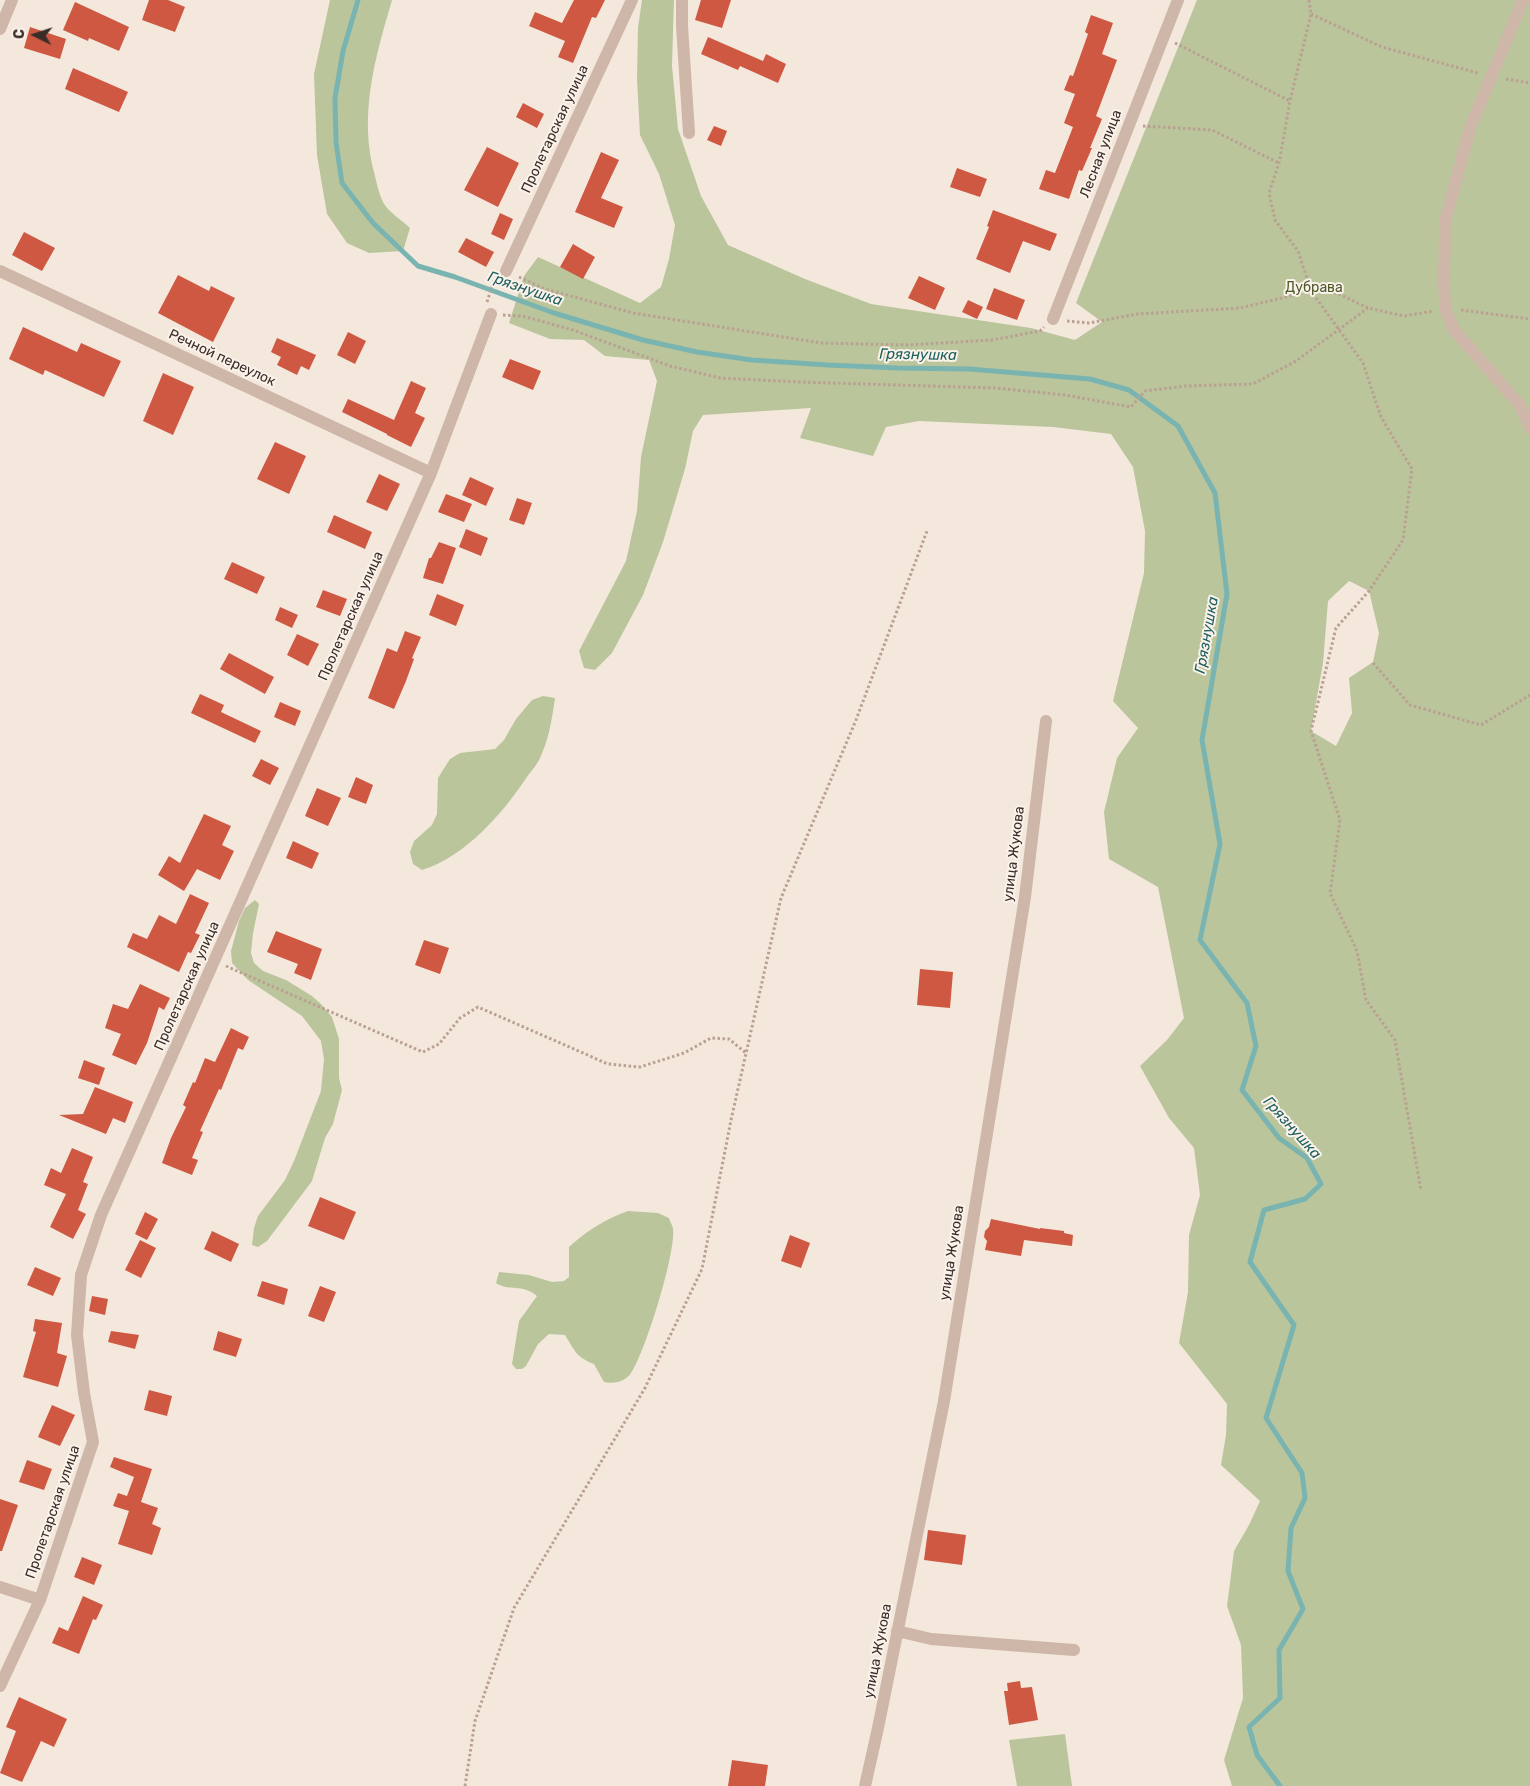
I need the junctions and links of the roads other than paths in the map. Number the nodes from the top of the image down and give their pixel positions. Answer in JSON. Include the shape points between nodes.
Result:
{"nodes":[{"id":1,"x":12,"y":0,"type":"edge"},
{"id":2,"x":632,"y":0,"type":"edge"},
{"id":3,"x":682,"y":0,"type":"edge"},
{"id":4,"x":1178,"y":0,"type":"edge"},
{"id":5,"x":1523,"y":0,"type":"edge"},
{"id":6,"x":0,"y":29,"type":"edge"},
{"id":7,"x":689,"y":133,"type":"dead end"},
{"id":8,"x":0,"y":271,"type":"edge"},
{"id":9,"x":501,"y":271,"type":"road end"},
{"id":10,"x":488,"y":310,"type":"road end"},
{"id":11,"x":1053,"y":319,"type":"road end"},
{"id":12,"x":1530,"y":428,"type":"edge"},
{"id":13,"x":431,"y":473,"type":"junction"},
{"id":14,"x":1046,"y":722,"type":"dead end"},
{"id":15,"x":0,"y":1587,"type":"edge"},
{"id":16,"x":40,"y":1600,"type":"junction"},
{"id":17,"x":897,"y":1631,"type":"junction"},
{"id":18,"x":1074,"y":1650,"type":"dead end"},
{"id":19,"x":0,"y":1686,"type":"edge"},
{"id":20,"x":865,"y":1786,"type":"edge"}],
"edges":[{"from":1,"to":6,"type":"street"},
{"from":2,"to":9,"type":"street","name":"Пролетарская улица"},
{"from":3,"to":7,"type":"street"},
{"from":4,"to":11,"type":"street","name":"Лесная улица"},
{"from":5,"to":12,"type":"street","via":[[1470,128],[1445,222],[1445,308],[1454,330],[1519,404]]},
{"from":8,"to":13,"type":"street","name":"Речной переулок"},
{"from":10,"to":13,"type":"street","name":"Пролетарская улица"},
{"from":13,"to":16,"type":"street","name":"Пролетарская улица","via":[[102,1216],[81,1275],[77,1335],[93,1442]]},
{"from":14,"to":17,"type":"street","name":"улица Жукова","via":[[1025,897],[944,1401]]},
{"from":15,"to":16,"type":"street"},
{"from":16,"to":19,"type":"street","name":"Пролетарская улица"},
{"from":17,"to":18,"type":"street","via":[[931,1639]]},
{"from":17,"to":20,"type":"street","name":"улица Жукова"}]}
